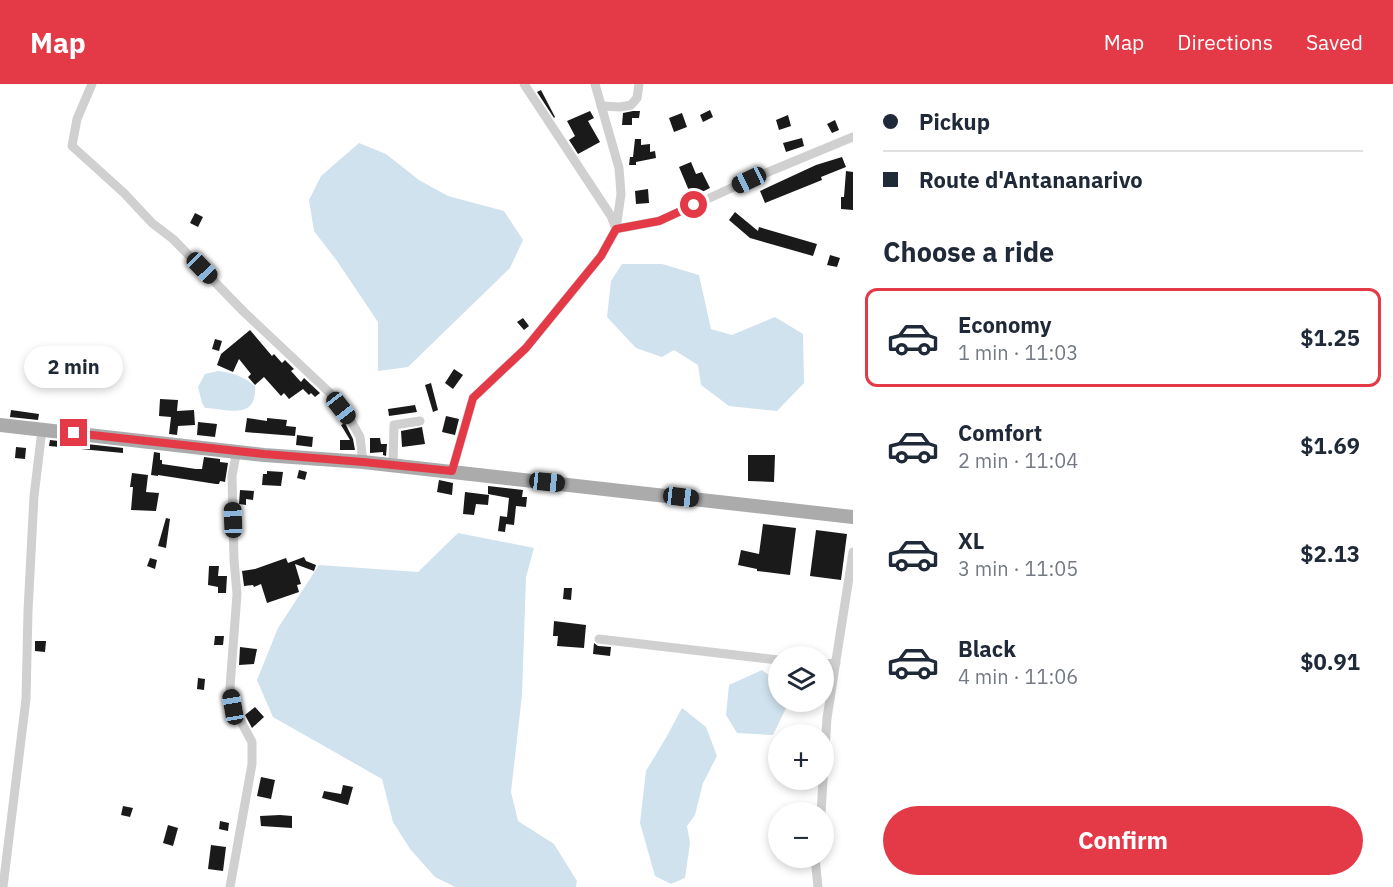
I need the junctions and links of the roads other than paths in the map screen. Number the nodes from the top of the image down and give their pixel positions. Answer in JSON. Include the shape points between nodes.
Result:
{"nodes":[{"id":1,"x":92,"y":84,"type":"edge"},
{"id":2,"x":524,"y":84,"type":"edge"},
{"id":3,"x":595,"y":84,"type":"edge"},
{"id":4,"x":639,"y":84,"type":"edge"},
{"id":5,"x":601,"y":106,"type":"junction"},
{"id":6,"x":853,"y":137,"type":"edge"},
{"id":7,"x":616,"y":229,"type":"junction"},
{"id":8,"x":420,"y":421,"type":"dead end"},
{"id":9,"x":0,"y":424,"type":"edge"},
{"id":10,"x":42,"y":430,"type":"junction"},
{"id":11,"x":237,"y":450,"type":"junction"},
{"id":12,"x":363,"y":462,"type":"junction"},
{"id":13,"x":393,"y":465,"type":"junction"},
{"id":14,"x":452,"y":471,"type":"junction"},
{"id":15,"x":853,"y":518,"type":"edge"},
{"id":16,"x":853,"y":552,"type":"edge"},
{"id":17,"x":599,"y":639,"type":"dead end"},
{"id":18,"x":768,"y":659,"type":"edge"},
{"id":19,"x":836,"y":663,"type":"joint"},
{"id":20,"x":822,"y":802,"type":"edge"},
{"id":21,"x":4,"y":848,"type":"edge"},
{"id":22,"x":816,"y":868,"type":"edge"},
{"id":23,"x":3,"y":887,"type":"edge"},
{"id":24,"x":230,"y":887,"type":"edge"},
{"id":25,"x":818,"y":887,"type":"edge"}],
"edges":[{"from":1,"to":12,"type":"street","via":[[77,119],[72,146],[330,393],[360,437]]},
{"from":2,"to":7,"type":"street"},
{"from":3,"to":5,"type":"street"},
{"from":4,"to":5,"type":"street","via":[[637,98],[631,105]]},
{"from":5,"to":7,"type":"street","via":[[619,168],[621,194]]},
{"from":6,"to":7,"type":"street","via":[[659,221]]},
{"from":7,"to":14,"type":"street","via":[[601,256],[526,348],[473,398]]},
{"from":8,"to":13,"type":"street","via":[[394,425]]},
{"from":9,"to":10,"type":"main road"},
{"from":10,"to":11,"type":"main road"},
{"from":10,"to":21,"type":"street","via":[[33,496],[26,699]]},
{"from":11,"to":12,"type":"main road"},
{"from":11,"to":24,"type":"street","via":[[232,476],[237,594],[230,687],[233,707],[252,742],[252,764]]},
{"from":12,"to":13,"type":"main road"},
{"from":13,"to":14,"type":"main road"},
{"from":14,"to":15,"type":"main road"},
{"from":16,"to":19,"type":"street"},
{"from":17,"to":18,"type":"street"},
{"from":19,"to":20,"type":"street","via":[[827,718]]},
{"from":21,"to":23,"type":"street"},
{"from":22,"to":25,"type":"street"}]}
